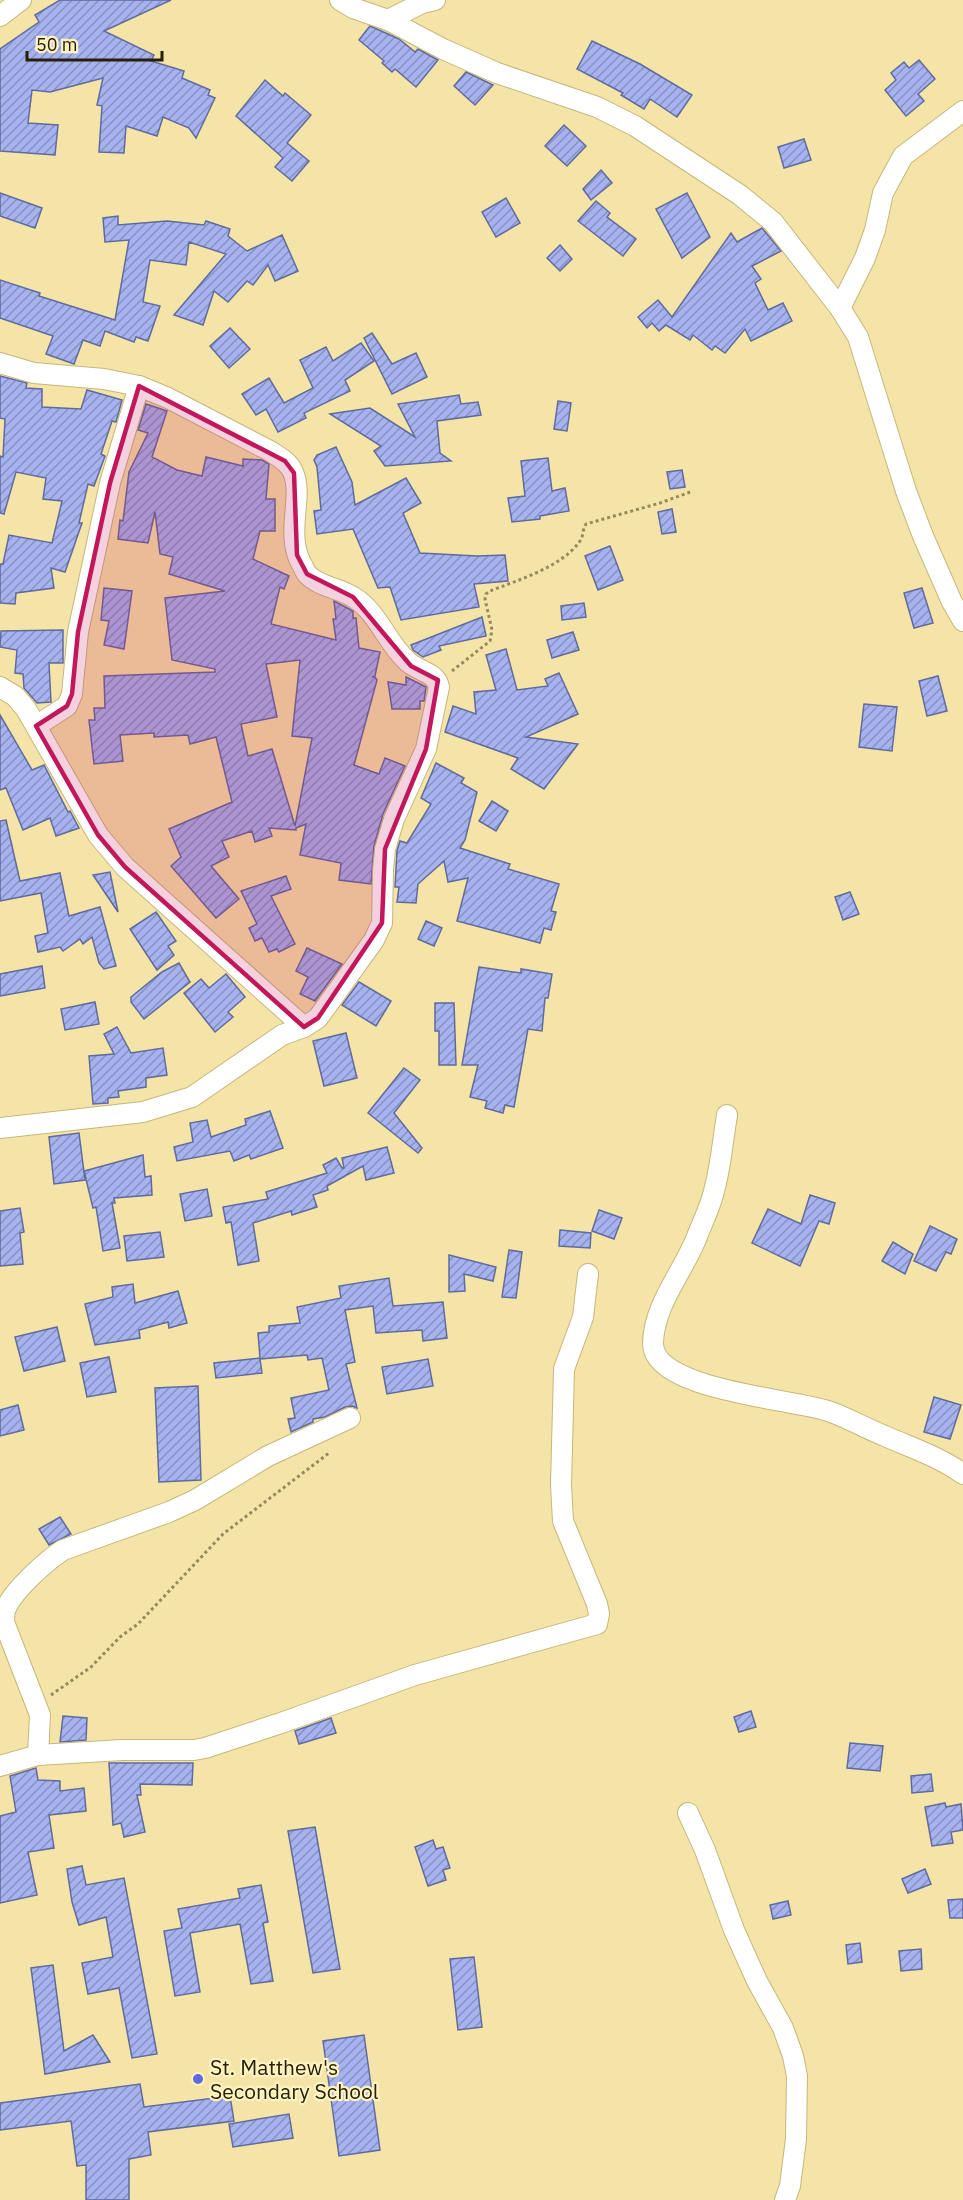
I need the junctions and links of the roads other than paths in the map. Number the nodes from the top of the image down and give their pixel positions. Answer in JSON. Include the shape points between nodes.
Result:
{"nodes":[{"id":1,"x":21,"y":0,"type":"edge"},
{"id":2,"x":340,"y":0,"type":"edge"},
{"id":3,"x":435,"y":0,"type":"edge"},
{"id":4,"x":0,"y":16,"type":"edge"},
{"id":5,"x":388,"y":20,"type":"junction"},
{"id":6,"x":963,"y":111,"type":"edge"},
{"id":7,"x":840,"y":308,"type":"junction"},
{"id":8,"x":0,"y":363,"type":"edge"},
{"id":9,"x":139,"y":386,"type":"junction"},
{"id":10,"x":963,"y":621,"type":"edge"},
{"id":11,"x":0,"y":687,"type":"edge"},
{"id":12,"x":36,"y":726,"type":"junction"},
{"id":13,"x":304,"y":1027,"type":"junction"},
{"id":14,"x":727,"y":1115,"type":"dead end"},
{"id":15,"x":0,"y":1128,"type":"edge"},
{"id":16,"x":588,"y":1275,"type":"dead end"},
{"id":17,"x":350,"y":1418,"type":"dead end"},
{"id":18,"x":963,"y":1474,"type":"edge"},
{"id":19,"x":38,"y":1755,"type":"junction"},
{"id":20,"x":0,"y":1766,"type":"edge"},
{"id":21,"x":688,"y":1813,"type":"dead end"},
{"id":22,"x":785,"y":2200,"type":"edge"}],
"edges":[{"from":1,"to":4,"type":"street"},
{"from":2,"to":5,"type":"street"},
{"from":3,"to":5,"type":"street"},
{"from":5,"to":7,"type":"street","via":[[497,74],[597,107],[635,126],[741,195],[773,222]]},
{"from":6,"to":7,"type":"street","via":[[903,156],[883,192],[865,258]]},
{"from":7,"to":10,"type":"street","via":[[858,337],[906,492]]},
{"from":8,"to":9,"type":"street","via":[[34,373]]},
{"from":9,"to":12,"type":"street","via":[[110,483],[78,632],[72,694],[67,706]]},
{"from":9,"to":13,"type":"street","via":[[285,461],[294,473],[296,490],[293,537],[307,574],[366,607],[402,657],[438,680],[426,749],[394,819],[385,849],[382,923],[318,1018]]},
{"from":11,"to":12,"type":"street","via":[[15,696]]},
{"from":12,"to":13,"type":"street","via":[[98,836],[125,867]]},
{"from":13,"to":15,"type":"street","via":[[282,1035],[192,1097],[143,1112]]},
{"from":14,"to":18,"type":"street","via":[[715,1189],[698,1237],[676,1277],[656,1328],[653,1342],[657,1357],[670,1370],[697,1382],[830,1411],[937,1458]]},
{"from":16,"to":19,"type":"street","via":[[583,1317],[564,1369],[561,1485],[563,1521],[597,1605],[597,1624],[415,1675],[205,1748]]},
{"from":17,"to":19,"type":"street","via":[[268,1456],[195,1500],[63,1550],[25,1583],[4,1613],[5,1629],[37,1703]]},
{"from":19,"to":20,"type":"street"},
{"from":21,"to":22,"type":"street","via":[[734,1930],[793,2056],[797,2076],[796,2139]]}]}
